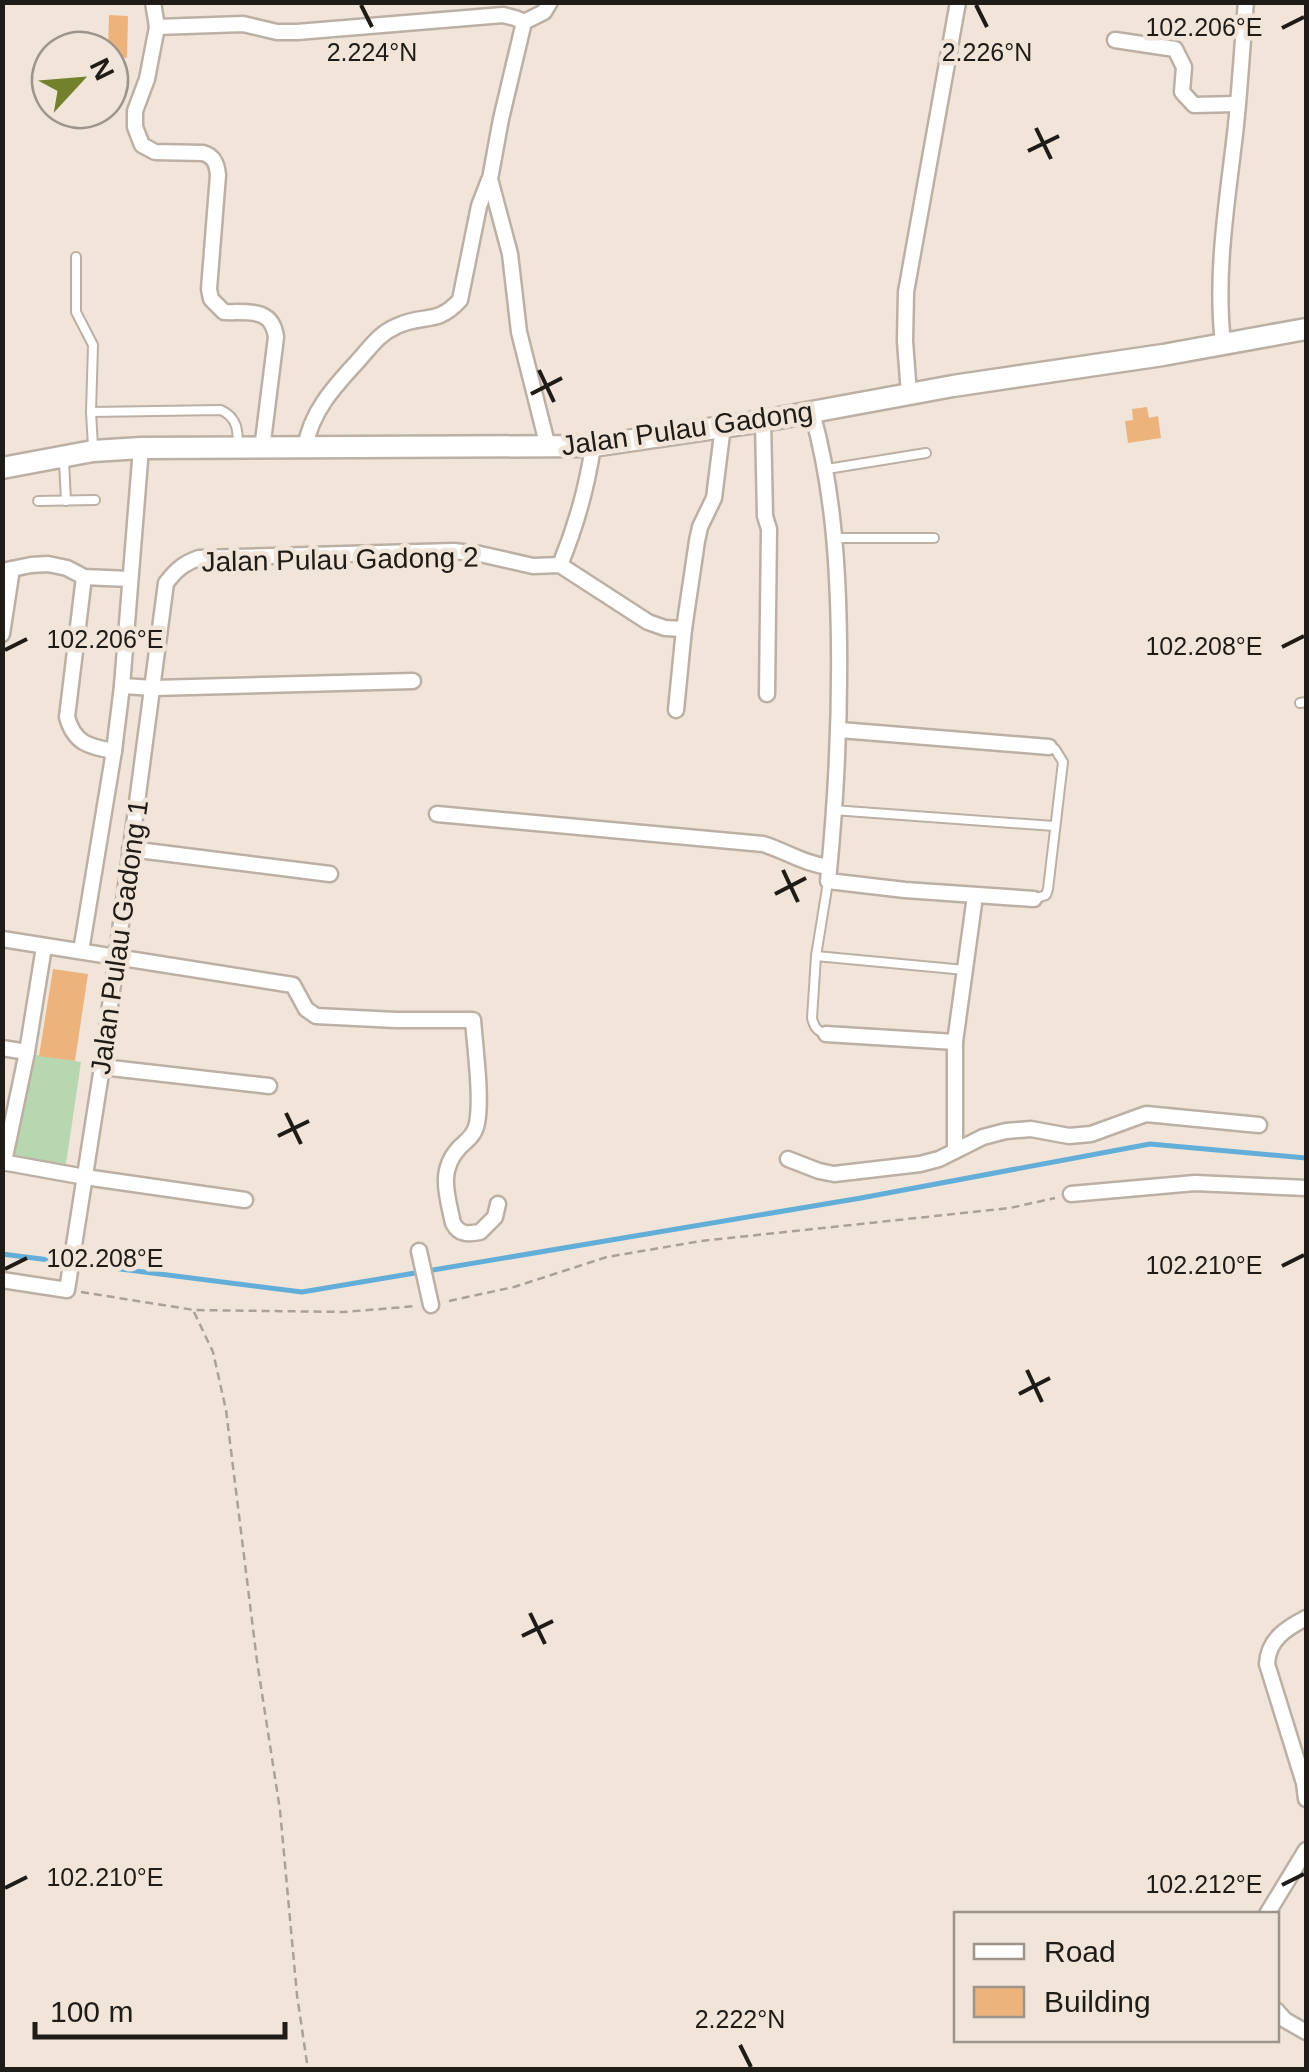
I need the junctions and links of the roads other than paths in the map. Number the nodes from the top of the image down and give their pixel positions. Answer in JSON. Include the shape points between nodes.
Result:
{"nodes":[{"id":1,"x":153,"y":2,"type":"edge"},
{"id":2,"x":550,"y":2,"type":"edge"},
{"id":3,"x":958,"y":2,"type":"edge"},
{"id":4,"x":1246,"y":2,"type":"edge"},
{"id":5,"x":524,"y":22,"type":"junction"},
{"id":6,"x":157,"y":26,"type":"junction"},
{"id":7,"x":1114,"y":40,"type":"dead end"},
{"id":8,"x":1237,"y":104,"type":"junction"},
{"id":9,"x":490,"y":179,"type":"junction"},
{"id":10,"x":76,"y":257,"type":"dead end"},
{"id":11,"x":1306,"y":330,"type":"edge"},
{"id":12,"x":1223,"y":344,"type":"junction"},
{"id":13,"x":909,"y":394,"type":"junction"},
{"id":14,"x":91,"y":412,"type":"junction"},
{"id":15,"x":812,"y":412,"type":"junction"},
{"id":16,"x":763,"y":421,"type":"junction"},
{"id":17,"x":723,"y":426,"type":"junction"},
{"id":18,"x":548,"y":446,"type":"junction"},
{"id":19,"x":593,"y":446,"type":"junction"},
{"id":20,"x":141,"y":448,"type":"junction"},
{"id":21,"x":238,"y":448,"type":"junction"},
{"id":22,"x":305,"y":448,"type":"junction"},
{"id":23,"x":262,"y":449,"type":"junction"},
{"id":24,"x":93,"y":451,"type":"junction"},
{"id":25,"x":926,"y":454,"type":"dead end"},
{"id":26,"x":64,"y":456,"type":"junction"},
{"id":27,"x":2,"y":468,"type":"edge"},
{"id":28,"x":827,"y":469,"type":"junction"},
{"id":29,"x":66,"y":500,"type":"junction"},
{"id":30,"x":95,"y":500,"type":"dead end"},
{"id":31,"x":38,"y":501,"type":"dead end"},
{"id":32,"x":836,"y":538,"type":"junction"},
{"id":33,"x":934,"y":538,"type":"dead end"},
{"id":34,"x":560,"y":565,"type":"junction"},
{"id":35,"x":7,"y":570,"type":"edge"},
{"id":36,"x":84,"y":577,"type":"junction"},
{"id":37,"x":129,"y":580,"type":"junction"},
{"id":38,"x":166,"y":583,"type":"joint"},
{"id":39,"x":684,"y":629,"type":"junction"},
{"id":40,"x":2,"y":634,"type":"edge"},
{"id":41,"x":413,"y":680,"type":"dead end"},
{"id":42,"x":122,"y":686,"type":"junction"},
{"id":43,"x":154,"y":688,"type":"junction"},
{"id":44,"x":767,"y":694,"type":"dead end"},
{"id":45,"x":676,"y":710,"type":"dead end"},
{"id":46,"x":840,"y":730,"type":"junction"},
{"id":47,"x":1049,"y":747,"type":"joint"},
{"id":48,"x":114,"y":751,"type":"junction"},
{"id":49,"x":833,"y":810,"type":"junction"},
{"id":50,"x":437,"y":814,"type":"dead end"},
{"id":51,"x":1054,"y":826,"type":"junction"},
{"id":52,"x":130,"y":849,"type":"junction"},
{"id":53,"x":330,"y":874,"type":"dead end"},
{"id":54,"x":828,"y":874,"type":"junction"},
{"id":55,"x":974,"y":896,"type":"junction"},
{"id":56,"x":1034,"y":899,"type":"joint"},
{"id":57,"x":2,"y":939,"type":"edge"},
{"id":58,"x":44,"y":947,"type":"junction"},
{"id":59,"x":82,"y":951,"type":"junction"},
{"id":60,"x":816,"y":956,"type":"junction"},
{"id":61,"x":114,"y":958,"type":"junction"},
{"id":62,"x":964,"y":970,"type":"junction"},
{"id":63,"x":826,"y":1034,"type":"joint"},
{"id":64,"x":956,"y":1042,"type":"junction"},
{"id":65,"x":2,"y":1048,"type":"edge"},
{"id":66,"x":27,"y":1052,"type":"junction"},
{"id":67,"x":102,"y":1067,"type":"junction"},
{"id":68,"x":269,"y":1086,"type":"dead end"},
{"id":69,"x":1260,"y":1125,"type":"dead end"},
{"id":70,"x":955,"y":1152,"type":"junction"},
{"id":71,"x":788,"y":1159,"type":"dead end"},
{"id":72,"x":3,"y":1162,"type":"edge"},
{"id":73,"x":85,"y":1177,"type":"junction"},
{"id":74,"x":1306,"y":1188,"type":"edge"},
{"id":75,"x":1072,"y":1194,"type":"road end"},
{"id":76,"x":246,"y":1200,"type":"dead end"},
{"id":77,"x":498,"y":1204,"type":"dead end"},
{"id":78,"x":420,"y":1250,"type":"dead end"},
{"id":79,"x":2,"y":1280,"type":"edge"},
{"id":80,"x":430,"y":1302,"type":"road end"},
{"id":81,"x":1306,"y":1618,"type":"edge"},
{"id":82,"x":1306,"y":1799,"type":"edge"},
{"id":83,"x":1306,"y":1850,"type":"edge"},
{"id":84,"x":1268,"y":1912,"type":"edge"},
{"id":85,"x":1279,"y":2013,"type":"edge"},
{"id":86,"x":1306,"y":2032,"type":"edge"}],
"edges":[{"from":1,"to":6,"type":"street"},
{"from":2,"to":5,"type":"street"},
{"from":3,"to":13,"type":"street","via":[[906,292]]},
{"from":4,"to":8,"type":"street"},
{"from":5,"to":6,"type":"street","via":[[502,15],[297,32],[244,24]]},
{"from":5,"to":9,"type":"street"},
{"from":6,"to":23,"type":"street","via":[[135,127],[142,145],[155,152],[203,153],[217,166],[211,300],[224,312],[269,319],[276,337]]},
{"from":7,"to":8,"type":"street","via":[[1175,49],[1184,67],[1182,92],[1194,106]]},
{"from":8,"to":12,"type":"street","via":[[1219,312]]},
{"from":9,"to":18,"type":"street"},
{"from":9,"to":22,"type":"street","via":[[460,300],[450,312],[400,324],[370,344],[315,414]]},
{"from":10,"to":14,"type":"lane","via":[[74,304],[93,345]]},
{"from":11,"to":12,"type":"main road","name":"Jalan Pulau Gadong"},
{"from":12,"to":13,"type":"main road","name":"Jalan Pulau Gadong"},
{"from":13,"to":15,"type":"main road","name":"Jalan Pulau Gadong"},
{"from":14,"to":21,"type":"lane","via":[[221,410],[236,423]]},
{"from":14,"to":24,"type":"lane"},
{"from":15,"to":16,"type":"main road","name":"Jalan Pulau Gadong"},
{"from":15,"to":28,"type":"street"},
{"from":16,"to":17,"type":"main road","name":"Jalan Pulau Gadong"},
{"from":16,"to":44,"type":"street"},
{"from":17,"to":19,"type":"main road","name":"Jalan Pulau Gadong"},
{"from":17,"to":39,"type":"street"},
{"from":18,"to":19,"type":"main road","name":"Jalan Pulau Gadong"},
{"from":18,"to":22,"type":"main road","name":"Jalan Pulau Gadong"},
{"from":19,"to":34,"type":"street"},
{"from":20,"to":21,"type":"main road","name":"Jalan Pulau Gadong"},
{"from":20,"to":24,"type":"main road","name":"Jalan Pulau Gadong"},
{"from":20,"to":37,"type":"street"},
{"from":21,"to":23,"type":"main road","name":"Jalan Pulau Gadong"},
{"from":22,"to":23,"type":"main road","name":"Jalan Pulau Gadong"},
{"from":24,"to":26,"type":"main road","name":"Jalan Pulau Gadong"},
{"from":25,"to":28,"type":"lane"},
{"from":26,"to":27,"type":"main road","name":"Jalan Pulau Gadong"},
{"from":26,"to":29,"type":"lane"},
{"from":28,"to":32,"type":"street"},
{"from":29,"to":30,"type":"lane"},
{"from":29,"to":31,"type":"lane"},
{"from":32,"to":33,"type":"lane"},
{"from":32,"to":46,"type":"street"},
{"from":34,"to":38,"type":"street","name":"Jalan Pulau Gadong 2","via":[[454,551],[199,558]]},
{"from":34,"to":39,"type":"street","name":"Jalan Pulau Gadong 2","via":[[648,622]]},
{"from":35,"to":36,"type":"street","via":[[48,564]]},
{"from":35,"to":40,"type":"street"},
{"from":36,"to":37,"type":"street"},
{"from":36,"to":48,"type":"street","via":[[67,717],[77,740]]},
{"from":37,"to":42,"type":"street"},
{"from":38,"to":43,"type":"street","name":"Jalan Pulau Gadong 1"},
{"from":39,"to":45,"type":"street"},
{"from":41,"to":43,"type":"street"},
{"from":42,"to":43,"type":"street"},
{"from":42,"to":48,"type":"street"},
{"from":43,"to":52,"type":"street","name":"Jalan Pulau Gadong 1"},
{"from":46,"to":47,"type":"street"},
{"from":46,"to":49,"type":"street"},
{"from":47,"to":51,"type":"lane","via":[[1063,762]]},
{"from":48,"to":59,"type":"street"},
{"from":49,"to":51,"type":"lane"},
{"from":49,"to":54,"type":"street"},
{"from":50,"to":54,"type":"street","via":[[763,844]]},
{"from":51,"to":56,"type":"lane","via":[[1048,888]]},
{"from":52,"to":53,"type":"street"},
{"from":52,"to":61,"type":"street","name":"Jalan Pulau Gadong 1"},
{"from":54,"to":55,"type":"street"},
{"from":54,"to":60,"type":"lane"},
{"from":55,"to":56,"type":"street"},
{"from":55,"to":62,"type":"street"},
{"from":57,"to":58,"type":"street"},
{"from":58,"to":59,"type":"street"},
{"from":58,"to":66,"type":"street"},
{"from":59,"to":61,"type":"street"},
{"from":60,"to":62,"type":"lane"},
{"from":60,"to":63,"type":"lane","via":[[812,1018]]},
{"from":61,"to":67,"type":"street","name":"Jalan Pulau Gadong 1"},
{"from":61,"to":77,"type":"street","via":[[293,986],[316,1016],[473,1020],[476,1128],[453,1155],[444,1181],[453,1223],[462,1233],[483,1230]]},
{"from":62,"to":64,"type":"street"},
{"from":63,"to":64,"type":"street"},
{"from":64,"to":70,"type":"street"},
{"from":65,"to":66,"type":"street"},
{"from":66,"to":72,"type":"street"},
{"from":67,"to":68,"type":"street"},
{"from":67,"to":73,"type":"street","name":"Jalan Pulau Gadong 1"},
{"from":69,"to":70,"type":"street","via":[[1146,1114],[1091,1134],[1006,1132]]},
{"from":70,"to":71,"type":"street","via":[[920,1164],[834,1174]]},
{"from":72,"to":73,"type":"street"},
{"from":73,"to":76,"type":"street"},
{"from":73,"to":79,"type":"street","name":"Jalan Pulau Gadong 1","via":[[68,1286]]},
{"from":74,"to":75,"type":"street","via":[[1195,1183]]},
{"from":78,"to":80,"type":"street"},
{"from":81,"to":82,"type":"street","via":[[1276,1638],[1267,1654]]},
{"from":83,"to":84,"type":"street"},
{"from":85,"to":86,"type":"street"}]}
